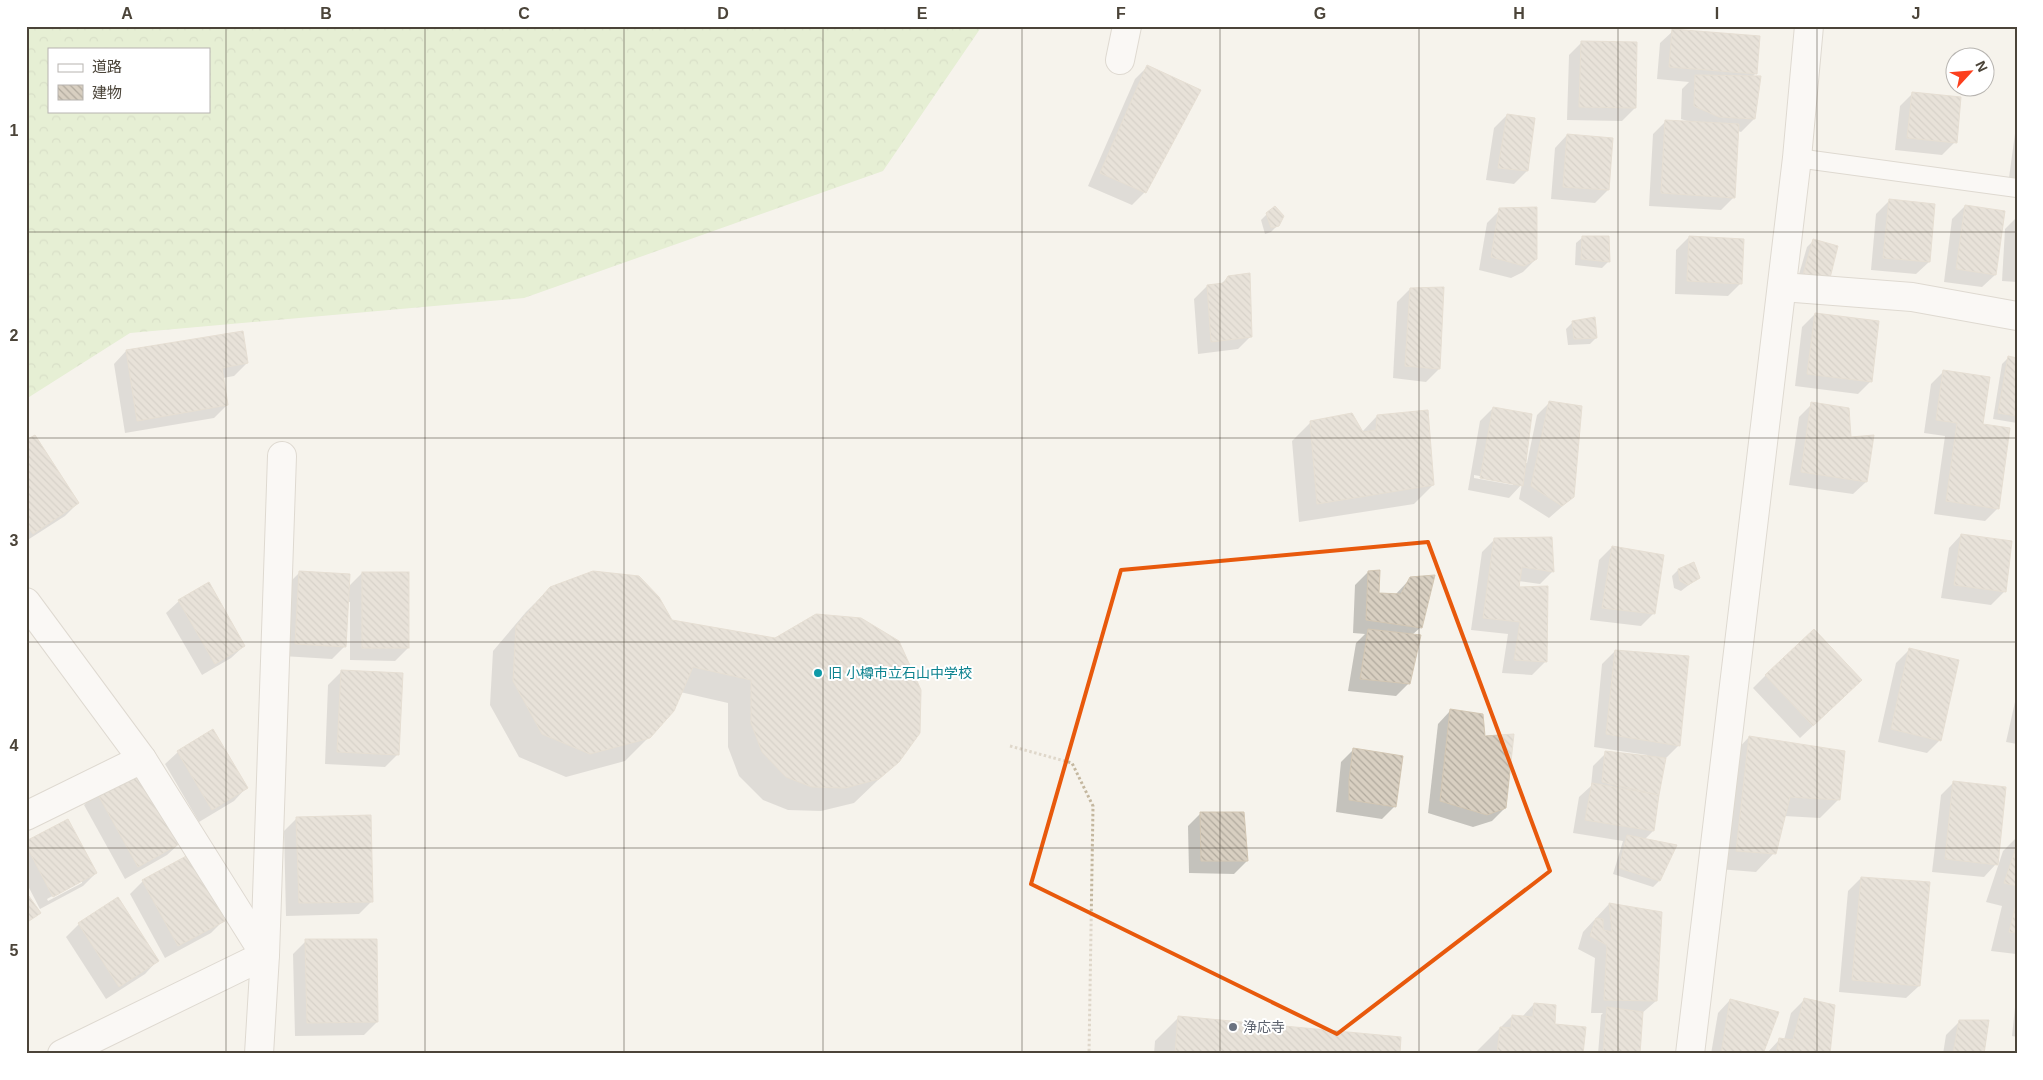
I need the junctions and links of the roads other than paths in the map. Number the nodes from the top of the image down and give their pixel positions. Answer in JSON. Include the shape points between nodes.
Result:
{"nodes":[{"id":1,"x":1127,"y":26,"type":"edge"},
{"id":2,"x":1809,"y":26,"type":"edge"},
{"id":3,"x":1120,"y":60,"type":"dead end"},
{"id":4,"x":1797,"y":158,"type":"junction"},
{"id":5,"x":2017,"y":188,"type":"edge"},
{"id":6,"x":1782,"y":286,"type":"junction"},
{"id":7,"x":2017,"y":316,"type":"edge"},
{"id":8,"x":282,"y":456,"type":"dead end"},
{"id":9,"x":26,"y":602,"type":"edge"},
{"id":10,"x":142,"y":759,"type":"junction"},
{"id":11,"x":26,"y":816,"type":"edge"},
{"id":12,"x":265,"y":955,"type":"junction"},
{"id":13,"x":62,"y":1054,"type":"edge"},
{"id":14,"x":259,"y":1054,"type":"edge"},
{"id":15,"x":1690,"y":1054,"type":"edge"}],
"edges":[{"from":1,"to":3,"type":"street"},
{"from":2,"to":4,"type":"street"},
{"from":4,"to":5,"type":"lane"},
{"from":4,"to":6,"type":"street"},
{"from":6,"to":7,"type":"street","via":[[1912,297]]},
{"from":6,"to":15,"type":"street"},
{"from":8,"to":12,"type":"street"},
{"from":9,"to":10,"type":"street"},
{"from":10,"to":11,"type":"street"},
{"from":10,"to":12,"type":"street"},
{"from":12,"to":13,"type":"street"},
{"from":12,"to":14,"type":"street"}]}
